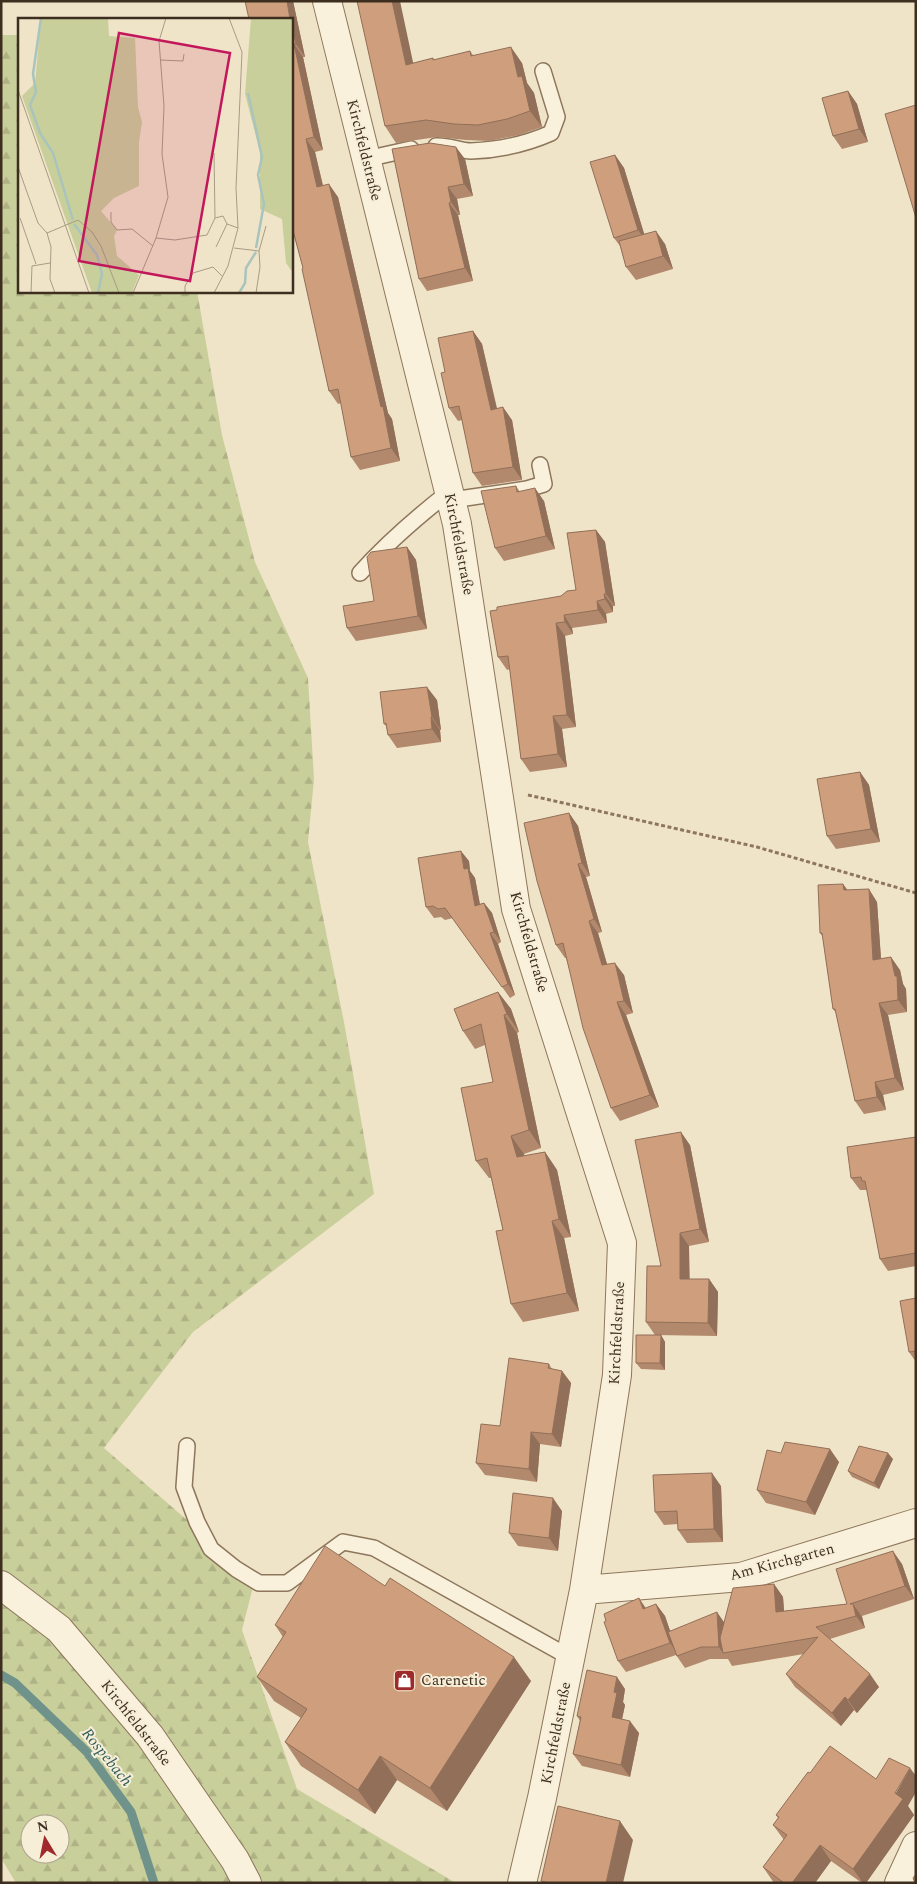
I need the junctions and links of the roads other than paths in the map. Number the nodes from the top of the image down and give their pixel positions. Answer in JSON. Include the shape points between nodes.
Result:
{"nodes":[{"id":1,"x":327,"y":1,"type":"edge"},
{"id":2,"x":543,"y":71,"type":"dead end"},
{"id":3,"x":366,"y":159,"type":"junction"},
{"id":4,"x":540,"y":465,"type":"dead end"},
{"id":5,"x":450,"y":496,"type":"junction"},
{"id":6,"x":360,"y":573,"type":"dead end"},
{"id":7,"x":187,"y":1446,"type":"dead end"},
{"id":8,"x":916,"y":1523,"type":"edge"},
{"id":9,"x":1,"y":1585,"type":"edge"},
{"id":10,"x":584,"y":1590,"type":"junction"},
{"id":11,"x":571,"y":1658,"type":"junction"},
{"id":12,"x":916,"y":1846,"type":"edge"},
{"id":13,"x":246,"y":1883,"type":"edge"},
{"id":14,"x":522,"y":1883,"type":"edge"},
{"id":15,"x":899,"y":1883,"type":"edge"}],
"edges":[{"from":1,"to":3,"type":"street","name":"Kirchfeldstraße"},
{"from":2,"to":3,"type":"lane","via":[[557,116],[551,133],[497,149],[469,151],[440,146]]},
{"from":3,"to":5,"type":"street","name":"Kirchfeldstraße"},
{"from":4,"to":5,"type":"lane","via":[[544,484],[527,489]]},
{"from":5,"to":6,"type":"lane","via":[[416,518]]},
{"from":5,"to":10,"type":"street","name":"Kirchfeldstraße","via":[[476,615],[516,909],[622,1242],[617,1374]]},
{"from":7,"to":11,"type":"lane","via":[[184,1487],[211,1549],[259,1583],[287,1583],[342,1542],[374,1548]]},
{"from":8,"to":10,"type":"street","name":"Am Kirchgarten","via":[[741,1577]]},
{"from":9,"to":13,"type":"street","name":"Kirchfeldstraße","via":[[59,1629],[150,1736],[235,1860]]},
{"from":10,"to":11,"type":"street","name":"Kirchfeldstraße"},
{"from":11,"to":14,"type":"street","name":"Kirchfeldstraße"},
{"from":12,"to":15,"type":"street"}]}
